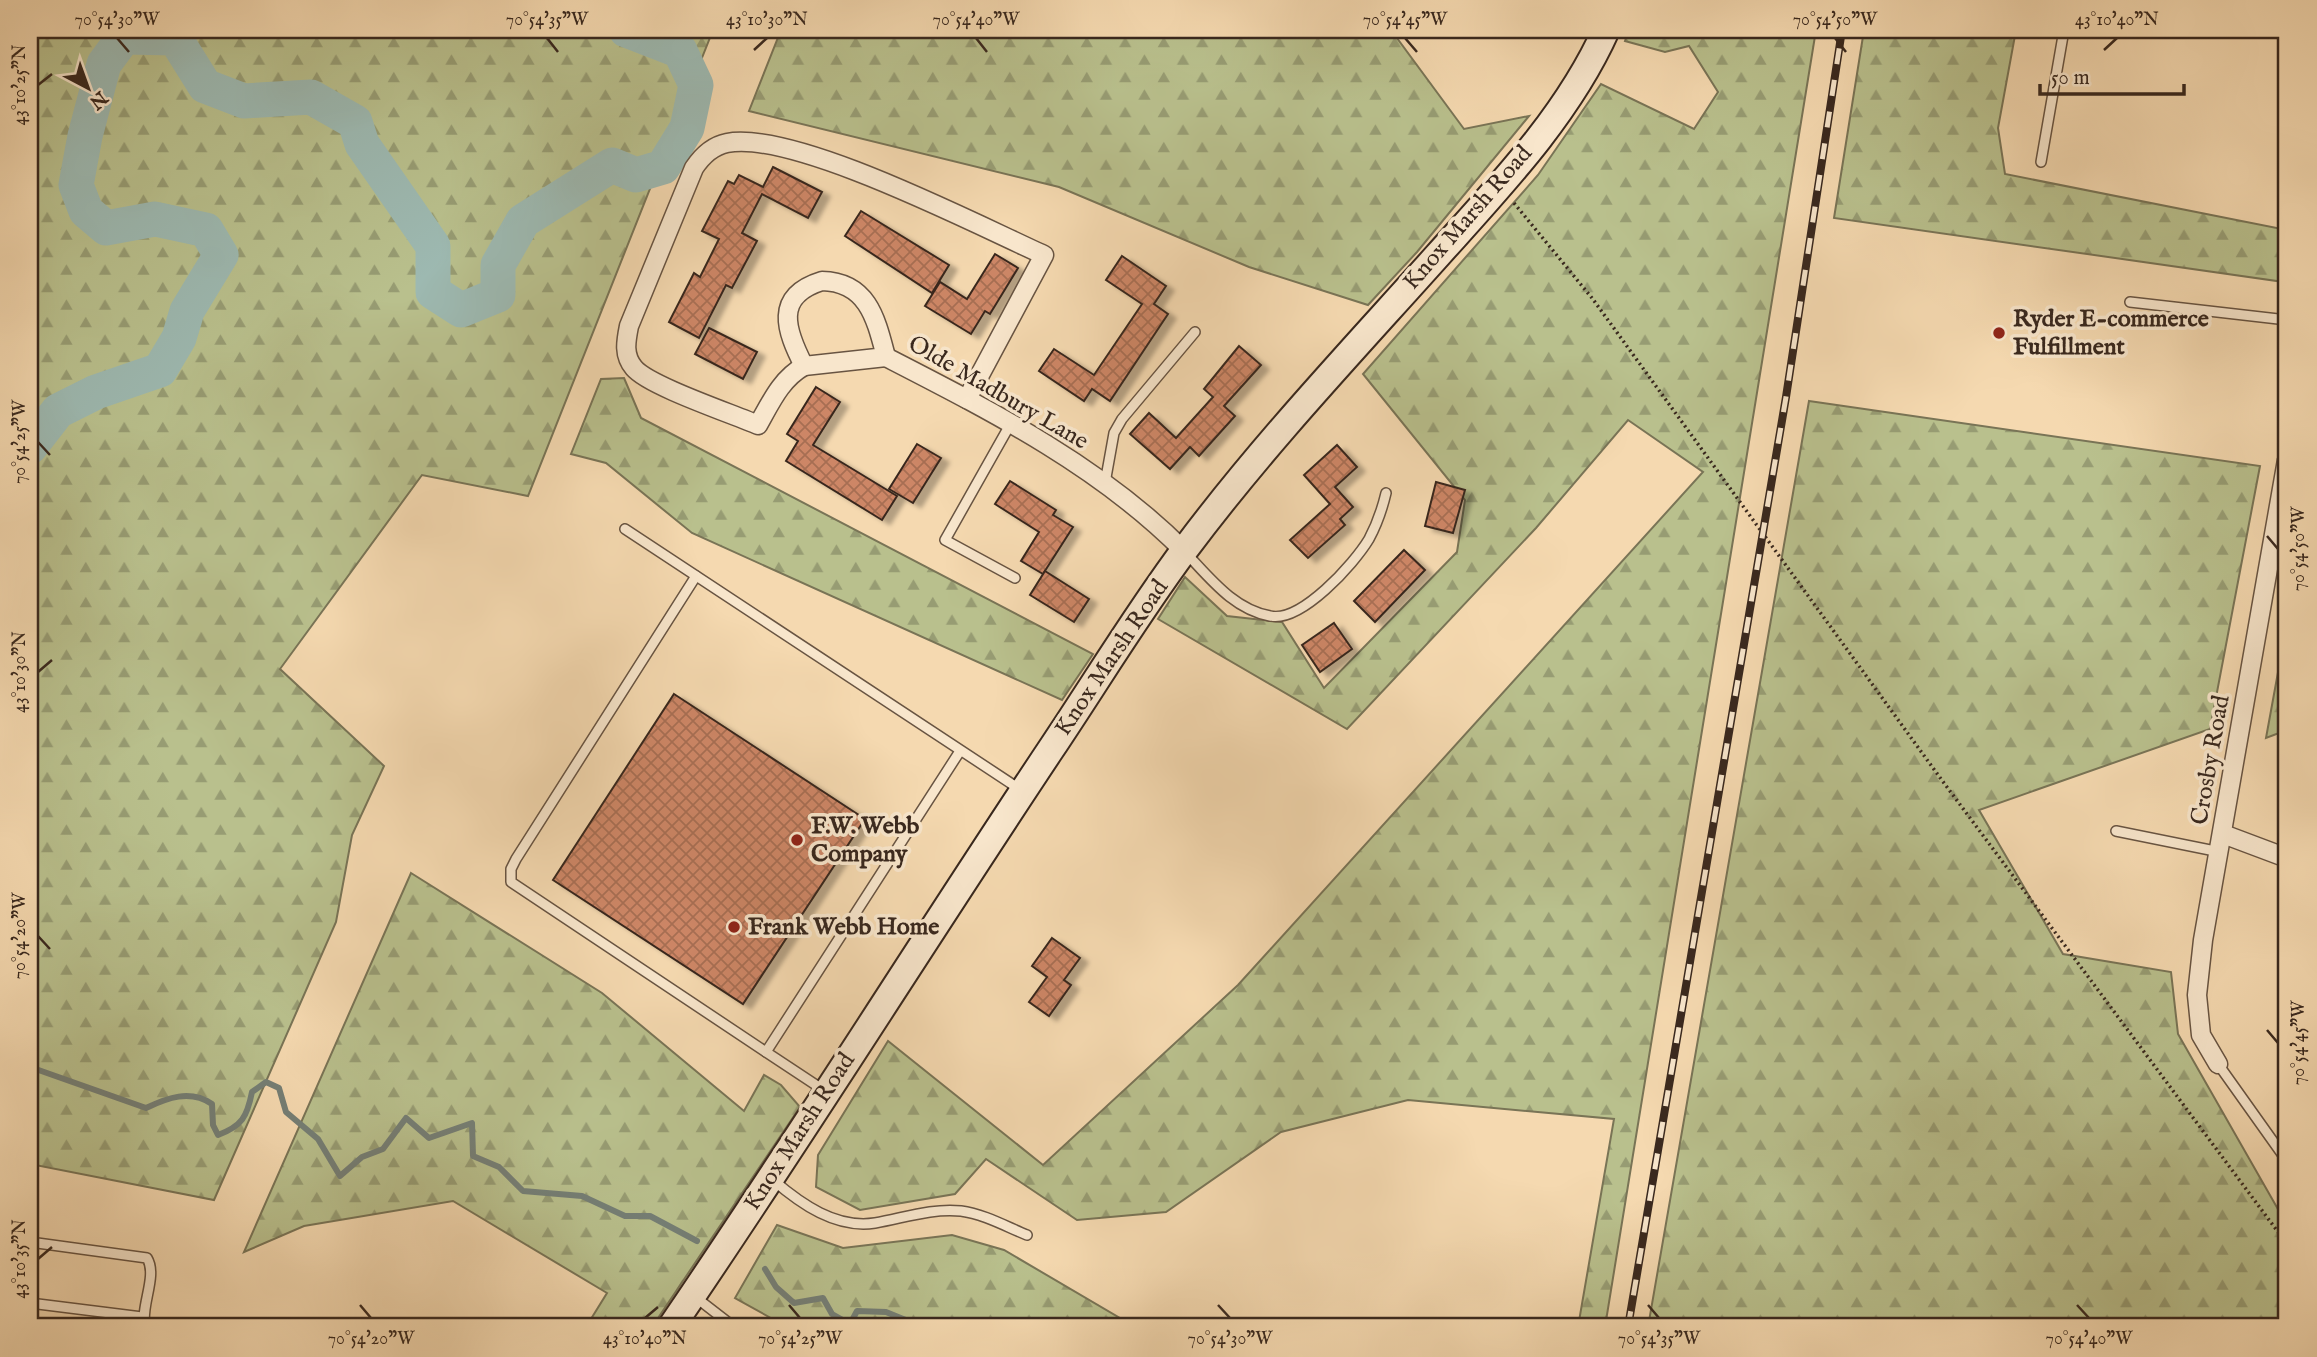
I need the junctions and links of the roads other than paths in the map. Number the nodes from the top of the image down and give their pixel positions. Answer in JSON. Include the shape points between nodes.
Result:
{"nodes":[{"id":1,"x":1606,"y":30,"type":"edge"},
{"id":2,"x":2064,"y":30,"type":"edge"},
{"id":3,"x":2041,"y":162,"type":"dead end"},
{"id":4,"x":2130,"y":302,"type":"dead end"},
{"id":5,"x":2287,"y":320,"type":"edge"},
{"id":6,"x":1195,"y":332,"type":"dead end"},
{"id":7,"x":886,"y":357,"type":"junction"},
{"id":8,"x":804,"y":366,"type":"junction"},
{"id":9,"x":967,"y":399,"type":"junction"},
{"id":10,"x":1010,"y":423,"type":"junction"},
{"id":11,"x":2287,"y":460,"type":"edge"},
{"id":12,"x":1105,"y":485,"type":"junction"},
{"id":13,"x":1386,"y":494,"type":"dead end"},
{"id":14,"x":625,"y":528,"type":"dead end"},
{"id":15,"x":1184,"y":551,"type":"junction"},
{"id":16,"x":696,"y":576,"type":"junction"},
{"id":17,"x":1015,"y":578,"type":"dead end"},
{"id":18,"x":960,"y":751,"type":"junction"},
{"id":19,"x":1023,"y":792,"type":"junction"},
{"id":20,"x":2116,"y":831,"type":"dead end"},
{"id":21,"x":2224,"y":834,"type":"junction"},
{"id":22,"x":2220,"y":852,"type":"junction"},
{"id":23,"x":2287,"y":858,"type":"edge"},
{"id":24,"x":766,"y":1052,"type":"junction"},
{"id":25,"x":2218,"y":1064,"type":"joint"},
{"id":26,"x":826,"y":1092,"type":"junction"},
{"id":27,"x":2287,"y":1161,"type":"edge"},
{"id":28,"x":772,"y":1179,"type":"junction"},
{"id":29,"x":1027,"y":1236,"type":"dead end"},
{"id":30,"x":30,"y":1242,"type":"edge"},
{"id":31,"x":693,"y":1295,"type":"junction"},
{"id":32,"x":30,"y":1303,"type":"edge"},
{"id":33,"x":144,"y":1322,"type":"edge"},
{"id":34,"x":671,"y":1327,"type":"edge"},
{"id":35,"x":734,"y":1327,"type":"edge"}],
"edges":[{"from":1,"to":15,"type":"main road","name":"Knox Marsh Road","via":[[1546,128],[1274,439]]},
{"from":2,"to":3,"type":"lane"},
{"from":4,"to":5,"type":"lane"},
{"from":6,"to":12,"type":"lane","via":[[1122,419],[1114,433]]},
{"from":7,"to":8,"type":"street","name":"Olde Madbury Lane"},
{"from":7,"to":8,"type":"street","name":"Olde Madbury Lane","via":[[860,294],[849,285],[822,281],[802,290],[789,307],[790,337]]},
{"from":7,"to":9,"type":"street","name":"Olde Madbury Lane"},
{"from":8,"to":9,"type":"street","via":[[780,387],[758,425],[645,377],[628,358],[626,343],[635,313],[694,168],[712,148],[728,143],[782,147],[929,203],[1044,255]]},
{"from":9,"to":10,"type":"street","name":"Olde Madbury Lane"},
{"from":10,"to":12,"type":"street","name":"Olde Madbury Lane"},
{"from":10,"to":17,"type":"lane","via":[[945,540]]},
{"from":11,"to":21,"type":"street","name":"Crosby Road"},
{"from":12,"to":15,"type":"street","name":"Olde Madbury Lane"},
{"from":13,"to":15,"type":"lane","via":[[1368,541],[1348,566],[1285,617],[1249,610]]},
{"from":14,"to":16,"type":"lane"},
{"from":15,"to":19,"type":"main road","name":"Knox Marsh Road"},
{"from":16,"to":18,"type":"lane"},
{"from":16,"to":24,"type":"lane","via":[[516,859],[511,882]]},
{"from":18,"to":19,"type":"lane"},
{"from":18,"to":24,"type":"lane"},
{"from":19,"to":26,"type":"main road","name":"Knox Marsh Road"},
{"from":20,"to":22,"type":"lane"},
{"from":21,"to":22,"type":"street","name":"Crosby Road"},
{"from":21,"to":23,"type":"street"},
{"from":22,"to":25,"type":"street","name":"Crosby Road","via":[[2197,995],[2201,1035]]},
{"from":24,"to":26,"type":"lane"},
{"from":25,"to":27,"type":"lane"},
{"from":26,"to":28,"type":"main road","name":"Knox Marsh Road"},
{"from":28,"to":29,"type":"lane","via":[[828,1217],[850,1223],[963,1211]]},
{"from":28,"to":31,"type":"main road","name":"Knox Marsh Road"},
{"from":30,"to":33,"type":"lane","via":[[147,1258]]},
{"from":31,"to":34,"type":"main road","name":"Knox Marsh Road"},
{"from":31,"to":35,"type":"lane"},
{"from":32,"to":33,"type":"lane"}]}
